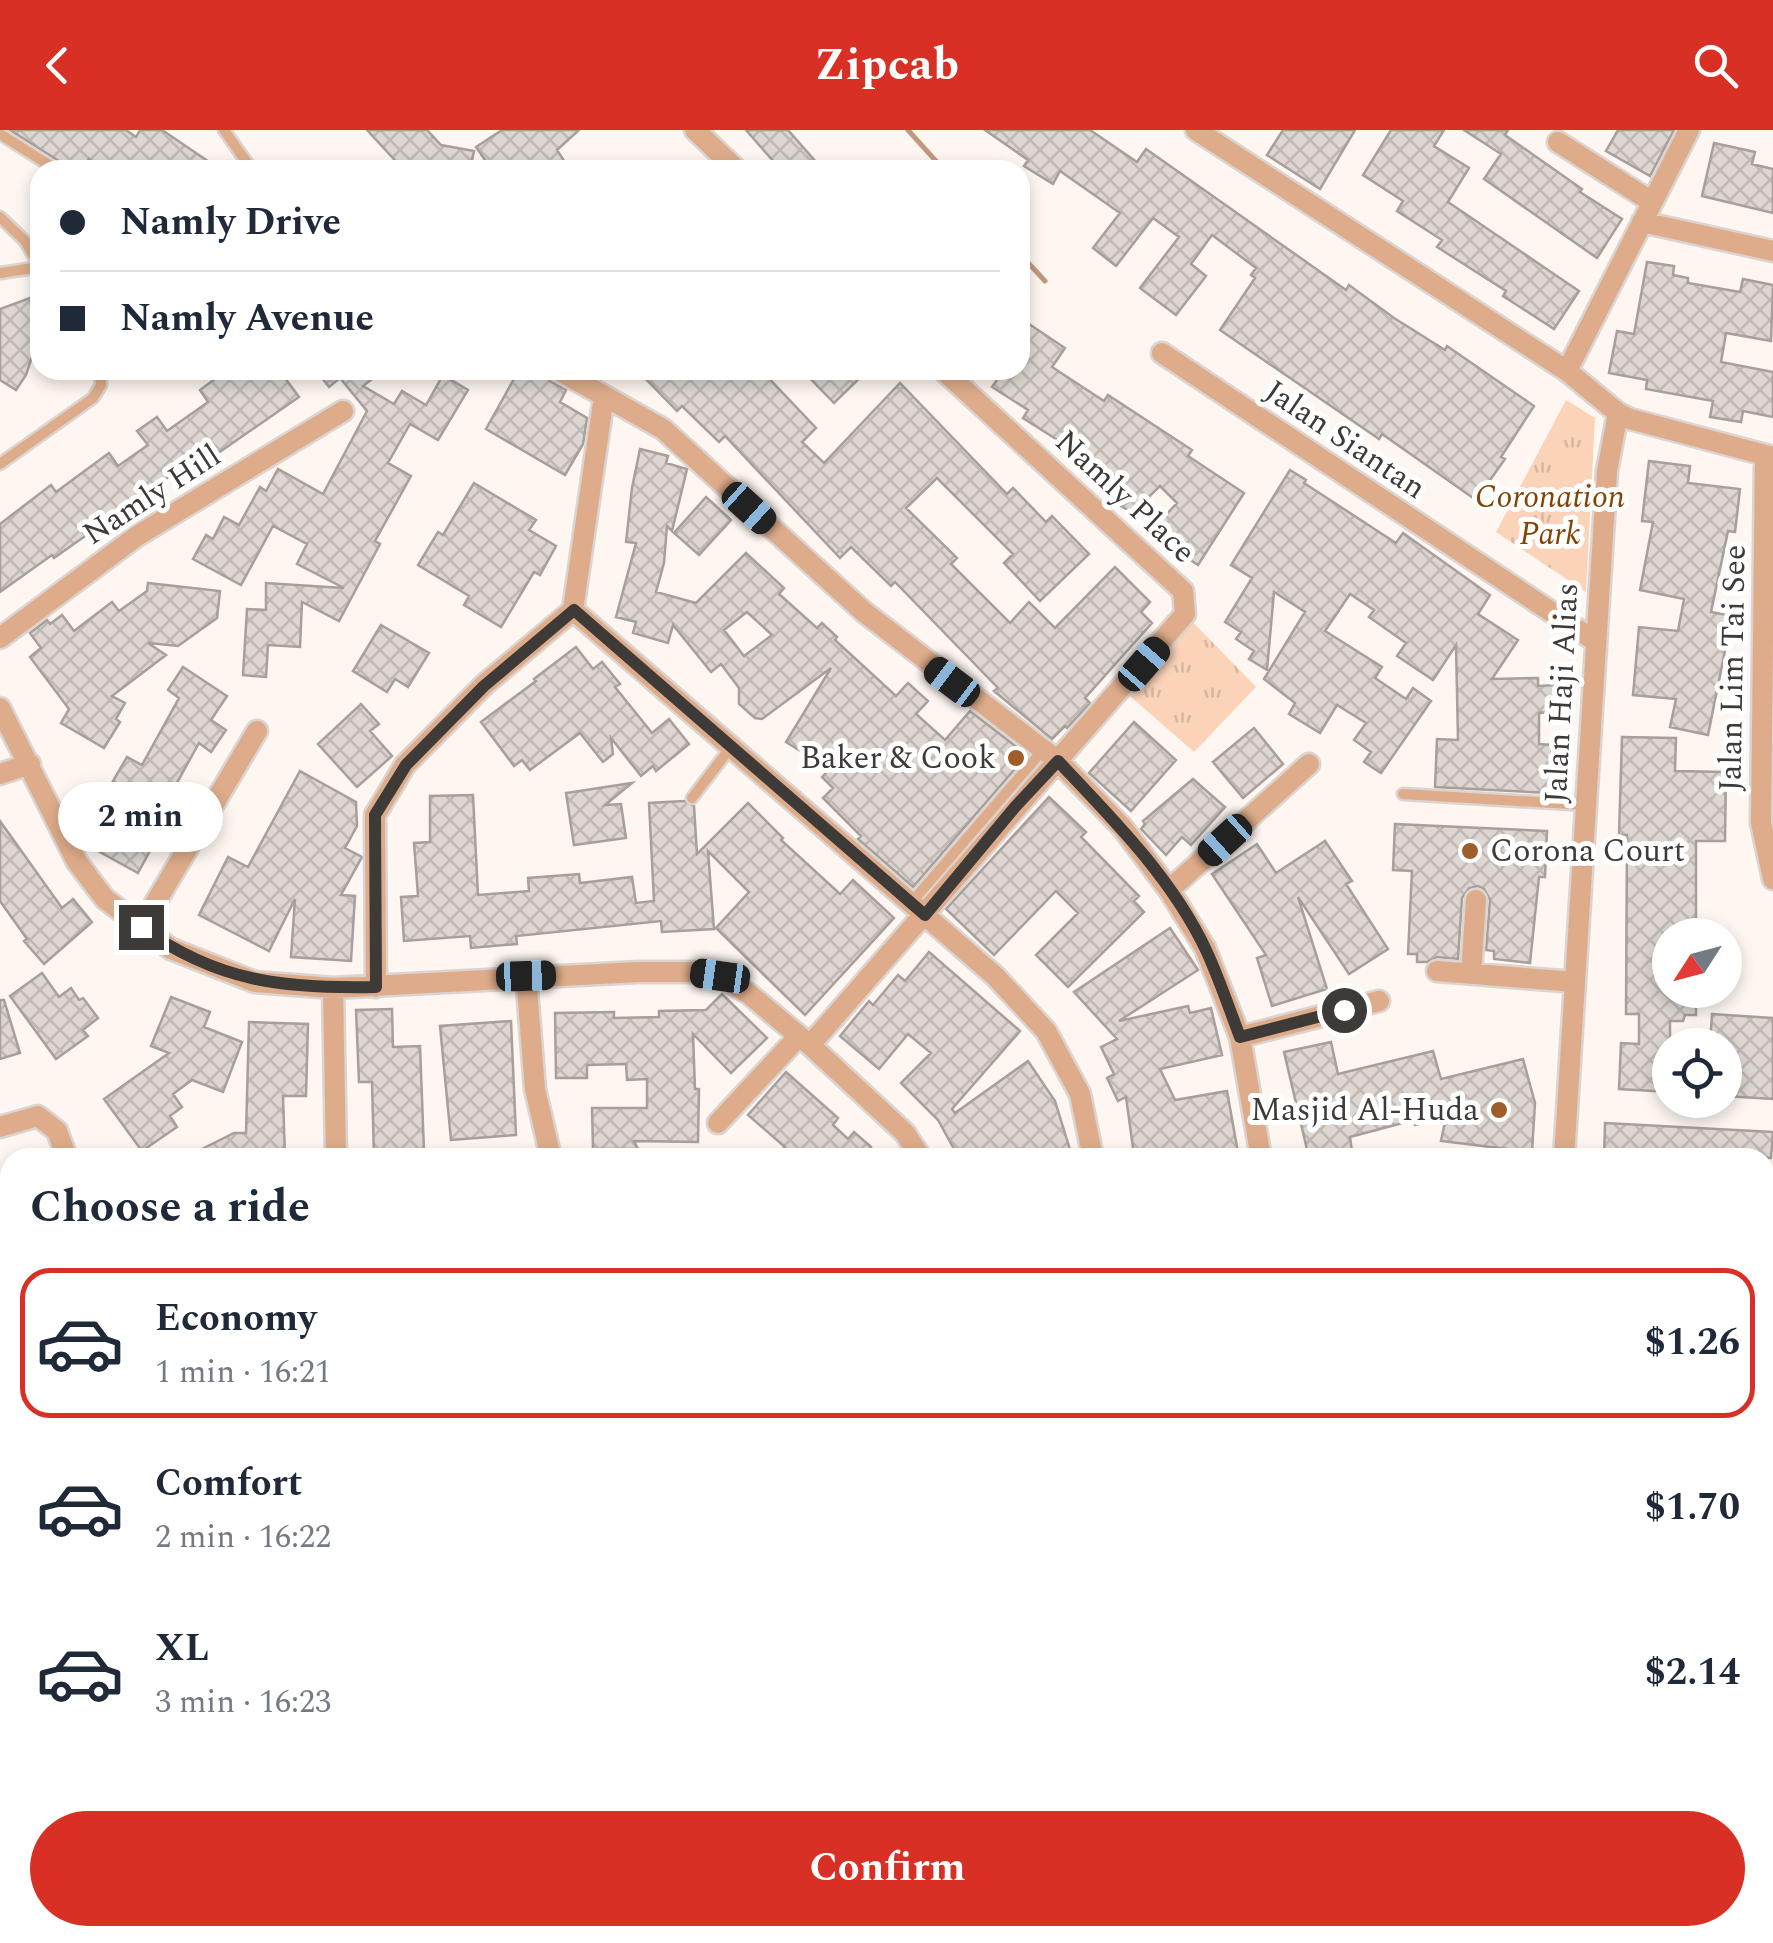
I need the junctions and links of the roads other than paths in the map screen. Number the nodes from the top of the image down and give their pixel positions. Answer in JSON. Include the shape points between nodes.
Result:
{"nodes":[{"id":1,"x":224,"y":130,"type":"edge"},
{"id":2,"x":695,"y":130,"type":"edge"},
{"id":3,"x":1196,"y":130,"type":"edge"},
{"id":4,"x":1689,"y":130,"type":"edge"},
{"id":5,"x":0,"y":134,"type":"edge"},
{"id":6,"x":1558,"y":142,"type":"dead end"},
{"id":7,"x":41,"y":160,"type":"edge"},
{"id":8,"x":245,"y":160,"type":"edge"},
{"id":9,"x":726,"y":160,"type":"edge"},
{"id":10,"x":1652,"y":202,"type":"junction"},
{"id":11,"x":0,"y":217,"type":"edge"},
{"id":12,"x":1642,"y":222,"type":"junction"},
{"id":13,"x":30,"y":250,"type":"edge"},
{"id":14,"x":1773,"y":251,"type":"edge"},
{"id":15,"x":30,"y":268,"type":"edge"},
{"id":16,"x":0,"y":273,"type":"edge"},
{"id":17,"x":1162,"y":353,"type":"dead end"},
{"id":18,"x":1567,"y":371,"type":"junction"},
{"id":19,"x":101,"y":380,"type":"edge"},
{"id":20,"x":576,"y":380,"type":"edge"},
{"id":21,"x":954,"y":380,"type":"edge"},
{"id":22,"x":604,"y":396,"type":"junction"},
{"id":23,"x":343,"y":411,"type":"dead end"},
{"id":24,"x":1618,"y":414,"type":"junction"},
{"id":25,"x":1769,"y":457,"type":"edge"},
{"id":26,"x":0,"y":464,"type":"edge"},
{"id":27,"x":574,"y":610,"type":"junction"},
{"id":28,"x":0,"y":638,"type":"edge"},
{"id":29,"x":1595,"y":640,"type":"junction"},
{"id":30,"x":0,"y":708,"type":"edge"},
{"id":31,"x":257,"y":731,"type":"dead end"},
{"id":32,"x":1767,"y":741,"type":"edge"},
{"id":33,"x":731,"y":746,"type":"junction"},
{"id":34,"x":1050,"y":756,"type":"junction"},
{"id":35,"x":30,"y":764,"type":"junction"},
{"id":36,"x":1309,"y":764,"type":"dead end"},
{"id":37,"x":0,"y":774,"type":"edge"},
{"id":38,"x":1403,"y":794,"type":"dead end"},
{"id":39,"x":692,"y":798,"type":"dead end"},
{"id":40,"x":1586,"y":805,"type":"junction"},
{"id":41,"x":1773,"y":880,"type":"edge"},
{"id":42,"x":1169,"y":890,"type":"junction"},
{"id":43,"x":1476,"y":900,"type":"dead end"},
{"id":44,"x":918,"y":909,"type":"junction"},
{"id":45,"x":141,"y":927,"type":"junction"},
{"id":46,"x":1437,"y":971,"type":"dead end"},
{"id":47,"x":1471,"y":974,"type":"junction"},
{"id":48,"x":526,"y":976,"type":"junction"},
{"id":49,"x":1575,"y":982,"type":"junction"},
{"id":50,"x":376,"y":987,"type":"junction"},
{"id":51,"x":332,"y":988,"type":"junction"},
{"id":52,"x":1379,"y":1001,"type":"dead end"},
{"id":53,"x":1240,"y":1037,"type":"junction"},
{"id":54,"x":804,"y":1041,"type":"junction"},
{"id":55,"x":718,"y":1123,"type":"dead end"},
{"id":56,"x":0,"y":1127,"type":"edge"},
{"id":57,"x":64,"y":1148,"type":"edge"},
{"id":58,"x":336,"y":1148,"type":"edge"},
{"id":59,"x":549,"y":1148,"type":"edge"},
{"id":60,"x":915,"y":1148,"type":"edge"},
{"id":61,"x":1091,"y":1148,"type":"edge"},
{"id":62,"x":1259,"y":1148,"type":"edge"},
{"id":63,"x":1565,"y":1148,"type":"edge"}],
"edges":[{"from":1,"to":8,"type":"lane"},
{"from":2,"to":9,"type":"street"},
{"from":3,"to":18,"type":"street"},
{"from":4,"to":10,"type":"street"},
{"from":5,"to":7,"type":"lane"},
{"from":6,"to":10,"type":"street"},
{"from":10,"to":12,"type":"street"},
{"from":11,"to":13,"type":"lane"},
{"from":12,"to":14,"type":"street"},
{"from":12,"to":18,"type":"street"},
{"from":15,"to":16,"type":"lane"},
{"from":17,"to":29,"type":"street","name":"Jalan Siantan"},
{"from":18,"to":24,"type":"street"},
{"from":19,"to":26,"type":"lane","via":[[93,398]]},
{"from":20,"to":22,"type":"street"},
{"from":21,"to":34,"type":"street","name":"Namly Place","via":[[1183,591],[1185,614]]},
{"from":22,"to":27,"type":"street"},
{"from":22,"to":34,"type":"street","via":[[662,429],[864,612]]},
{"from":23,"to":28,"type":"street","name":"Namly Hill","via":[[137,536]]},
{"from":24,"to":25,"type":"street"},
{"from":24,"to":29,"type":"street","name":"Jalan Haji Alias","via":[[1606,470]]},
{"from":25,"to":32,"type":"street","name":"Jalan Lim Tai See"},
{"from":27,"to":33,"type":"street"},
{"from":27,"to":50,"type":"street","via":[[484,686],[406,765],[375,815]]},
{"from":29,"to":40,"type":"street","name":"Jalan Haji Alias"},
{"from":30,"to":35,"type":"street"},
{"from":31,"to":45,"type":"street"},
{"from":32,"to":41,"type":"street","name":"Jalan Lim Tai See","via":[[1761,823]]},
{"from":33,"to":39,"type":"lane"},
{"from":33,"to":44,"type":"street"},
{"from":34,"to":42,"type":"street","via":[[1122,828]]},
{"from":34,"to":44,"type":"street","name":"Namly Place","via":[[1015,807]]},
{"from":35,"to":37,"type":"street"},
{"from":35,"to":45,"type":"street","via":[[77,862],[105,900]]},
{"from":36,"to":42,"type":"street"},
{"from":38,"to":40,"type":"lane"},
{"from":40,"to":49,"type":"street","name":"Jalan Haji Alias"},
{"from":42,"to":53,"type":"street","via":[[1205,948]]},
{"from":43,"to":47,"type":"street"},
{"from":44,"to":54,"type":"street","name":"Namly Place"},
{"from":44,"to":61,"type":"street","via":[[1046,1030],[1080,1094]]},
{"from":45,"to":51,"type":"street","via":[[171,948],[255,982]]},
{"from":46,"to":47,"type":"street"},
{"from":47,"to":49,"type":"street"},
{"from":48,"to":50,"type":"street"},
{"from":48,"to":54,"type":"street","via":[[720,976]]},
{"from":48,"to":59,"type":"street","via":[[535,1089]]},
{"from":49,"to":63,"type":"street","name":"Jalan Haji Alias"},
{"from":50,"to":51,"type":"street"},
{"from":51,"to":58,"type":"street"},
{"from":52,"to":53,"type":"street"},
{"from":53,"to":62,"type":"street"},
{"from":54,"to":55,"type":"street","name":"Namly Place"},
{"from":54,"to":60,"type":"street"},
{"from":56,"to":57,"type":"street","via":[[38,1116],[57,1131]]}]}
